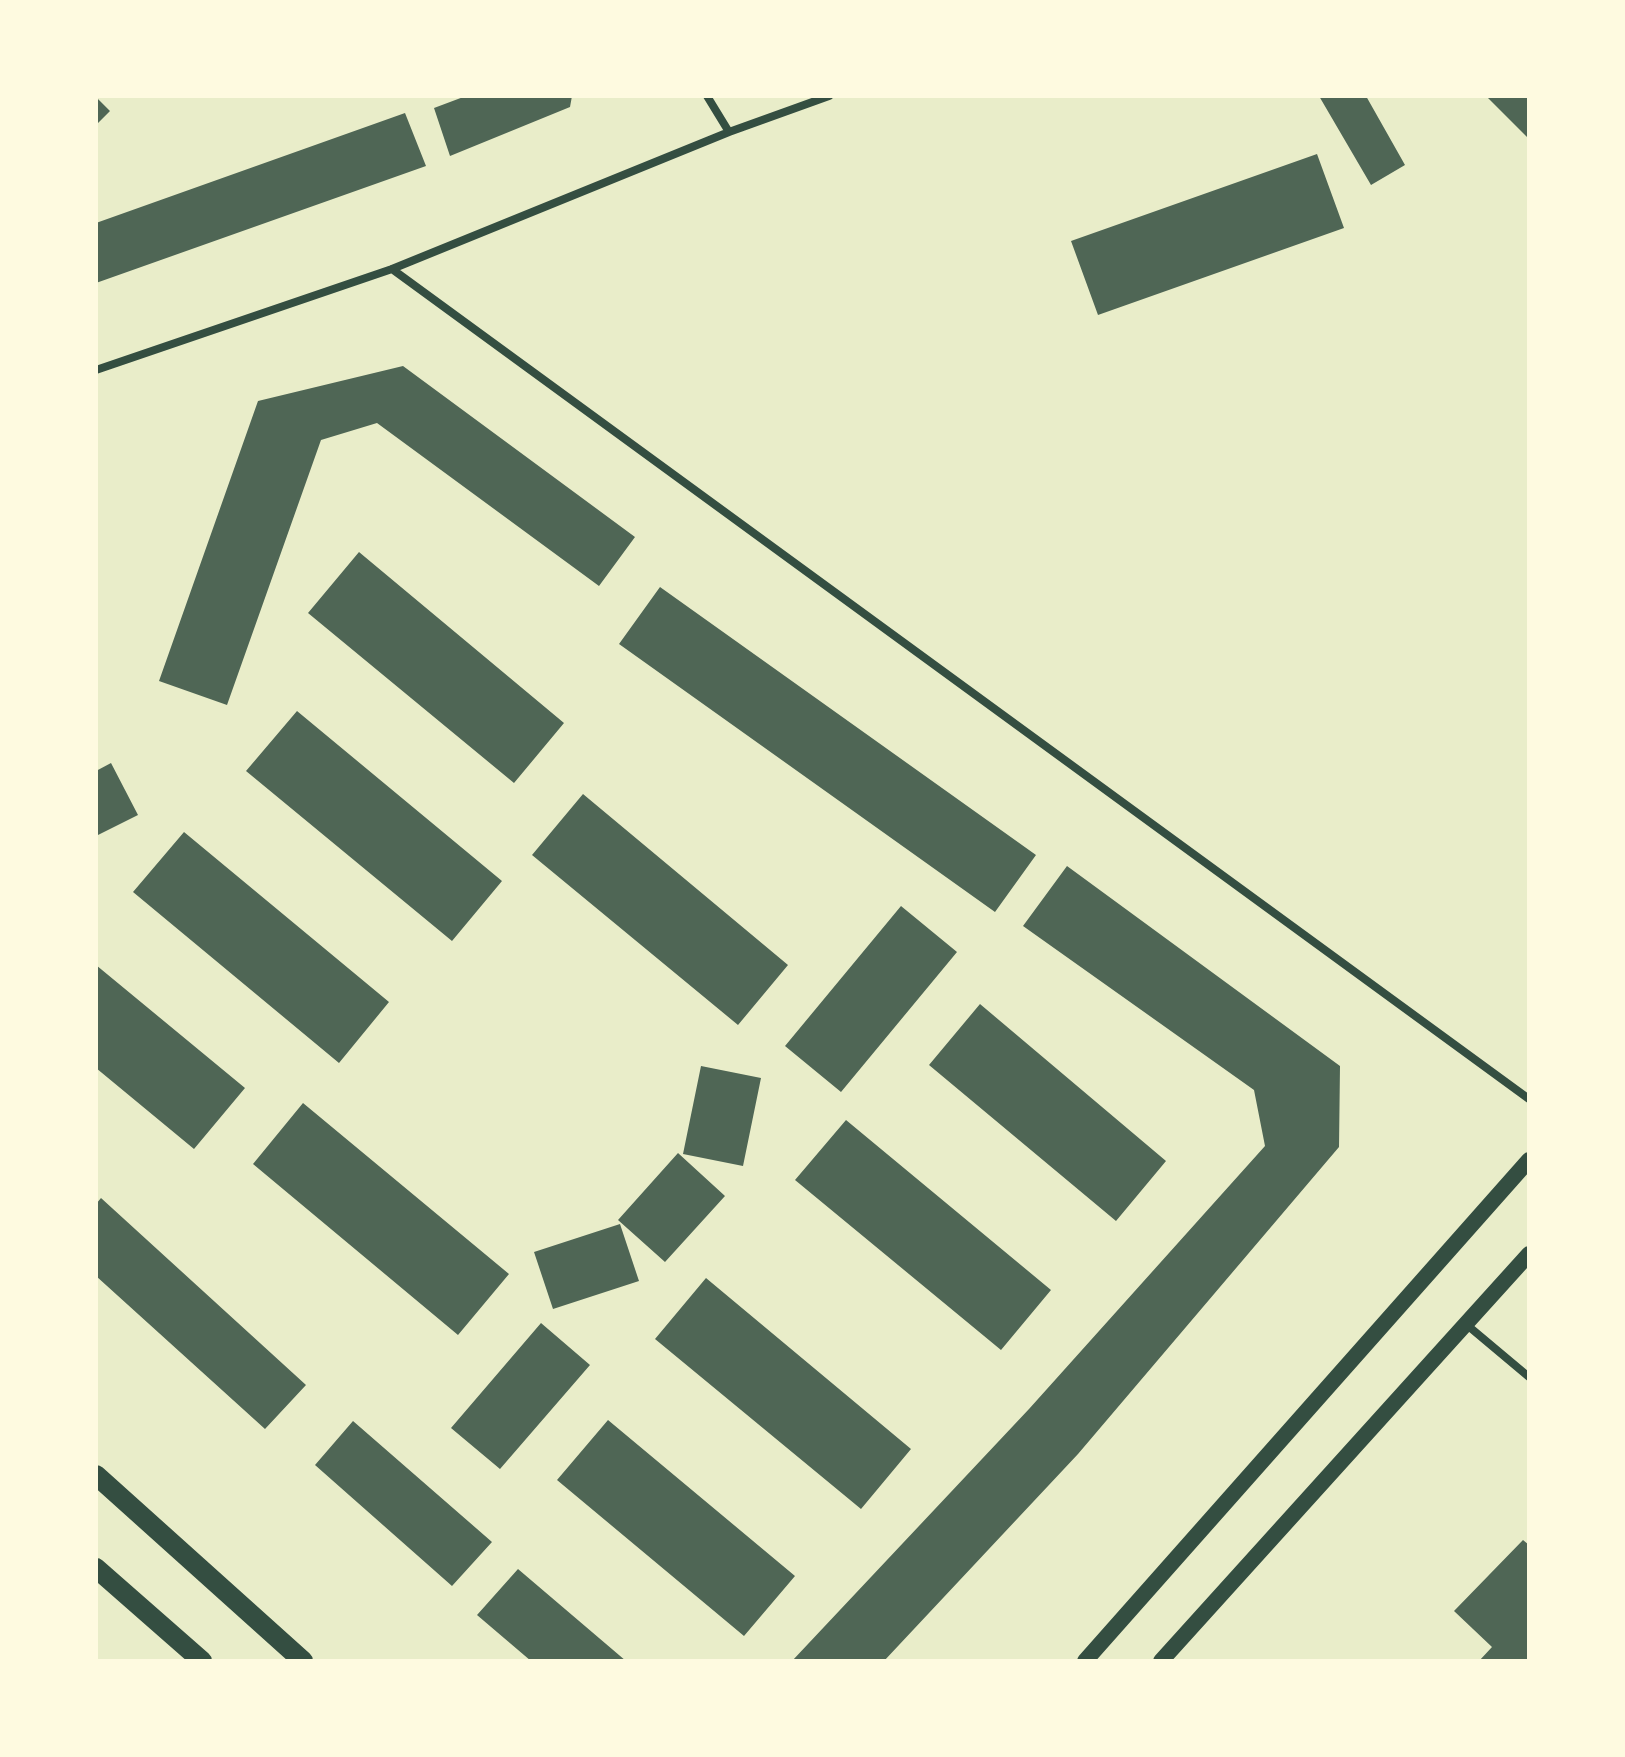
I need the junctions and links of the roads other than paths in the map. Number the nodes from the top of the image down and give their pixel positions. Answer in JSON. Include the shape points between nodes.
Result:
{"nodes":[{"id":1,"x":707,"y":96,"type":"edge"},
{"id":2,"x":829,"y":96,"type":"edge"},
{"id":3,"x":729,"y":132,"type":"junction"},
{"id":4,"x":392,"y":269,"type":"junction"},
{"id":5,"x":96,"y":370,"type":"edge"},
{"id":6,"x":1529,"y":1099,"type":"edge"},
{"id":7,"x":1529,"y":1160,"type":"edge"},
{"id":8,"x":1529,"y":1254,"type":"edge"},
{"id":9,"x":1467,"y":1325,"type":"junction"},
{"id":10,"x":1529,"y":1377,"type":"edge"},
{"id":11,"x":96,"y":1475,"type":"edge"},
{"id":12,"x":96,"y":1568,"type":"edge"},
{"id":13,"x":202,"y":1661,"type":"edge"},
{"id":14,"x":303,"y":1661,"type":"edge"},
{"id":15,"x":1085,"y":1661,"type":"edge"},
{"id":16,"x":1161,"y":1661,"type":"edge"}],
"edges":[{"from":1,"to":3,"type":"street"},
{"from":2,"to":3,"type":"street"},
{"from":3,"to":4,"type":"street"},
{"from":4,"to":5,"type":"street"},
{"from":4,"to":6,"type":"street"},
{"from":7,"to":15,"type":"main road"},
{"from":8,"to":9,"type":"main road"},
{"from":9,"to":10,"type":"street"},
{"from":9,"to":16,"type":"main road"},
{"from":11,"to":14,"type":"main road"},
{"from":12,"to":13,"type":"main road"}]}
